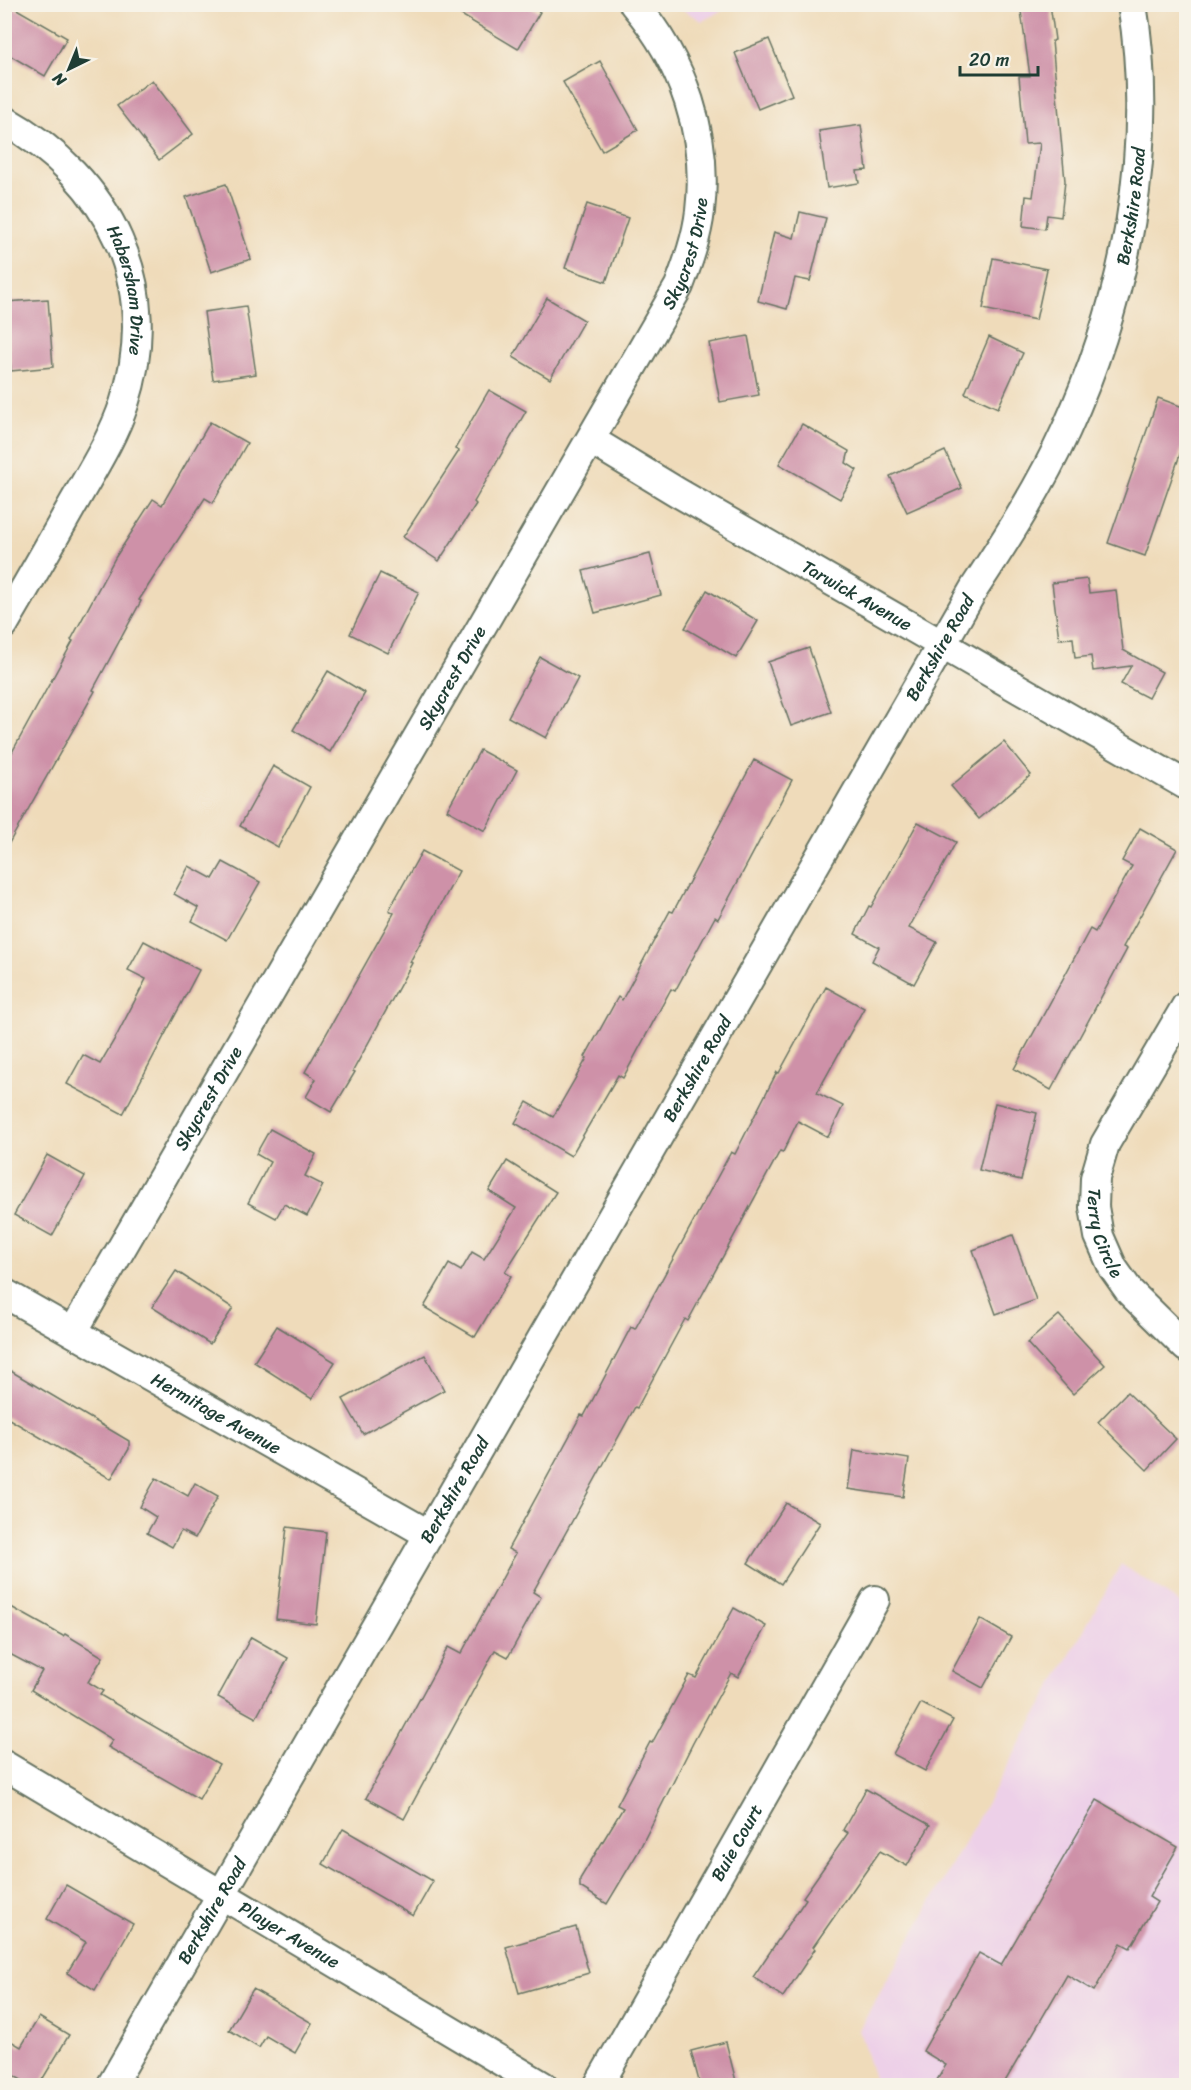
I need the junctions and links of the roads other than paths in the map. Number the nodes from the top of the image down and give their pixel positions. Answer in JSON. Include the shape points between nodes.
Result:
{"nodes":[{"id":1,"x":633,"y":4,"type":"edge"},
{"id":2,"x":1132,"y":4,"type":"edge"},
{"id":3,"x":4,"y":120,"type":"edge"},
{"id":4,"x":591,"y":440,"type":"junction"},
{"id":5,"x":4,"y":624,"type":"edge"},
{"id":6,"x":943,"y":645,"type":"junction"},
{"id":7,"x":1186,"y":785,"type":"edge"},
{"id":8,"x":1186,"y":1006,"type":"edge"},
{"id":9,"x":4,"y":1293,"type":"edge"},
{"id":10,"x":73,"y":1332,"type":"junction"},
{"id":11,"x":1186,"y":1347,"type":"edge"},
{"id":12,"x":428,"y":1534,"type":"junction"},
{"id":13,"x":875,"y":1599,"type":"dead end"},
{"id":14,"x":4,"y":1765,"type":"edge"},
{"id":15,"x":221,"y":1894,"type":"junction"},
{"id":16,"x":111,"y":2085,"type":"edge"},
{"id":17,"x":543,"y":2085,"type":"edge"},
{"id":18,"x":598,"y":2085,"type":"edge"}],
"edges":[{"from":1,"to":4,"type":"street","name":"Skycrest Drive","via":[[669,53],[686,90],[698,136],[700,212],[679,286]]},
{"from":2,"to":6,"type":"street","name":"Berkshire Road","via":[[1142,105],[1139,163],[1114,296],[1093,364],[1062,439]]},
{"from":3,"to":5,"type":"street","name":"Habersham Drive","via":[[80,178],[102,206],[130,271],[136,341],[124,405],[108,443]]},
{"from":4,"to":6,"type":"street","name":"Tarwick Avenue"},
{"from":4,"to":10,"type":"street","name":"Skycrest Drive"},
{"from":6,"to":7,"type":"street","name":"Tarwick Avenue"},
{"from":6,"to":12,"type":"street","name":"Berkshire Road"},
{"from":8,"to":11,"type":"street","name":"Terry Circle","via":[[1105,1144],[1095,1178],[1094,1207],[1099,1236],[1113,1268],[1130,1293]]},
{"from":9,"to":10,"type":"street","name":"Hermitage Avenue"},
{"from":10,"to":12,"type":"street","name":"Hermitage Avenue"},
{"from":12,"to":15,"type":"street","name":"Berkshire Road"},
{"from":13,"to":18,"type":"street","name":"Buie Court"},
{"from":14,"to":15,"type":"street","name":"Player Avenue"},
{"from":15,"to":16,"type":"street","name":"Berkshire Road"},
{"from":15,"to":17,"type":"street","name":"Player Avenue"}]}
